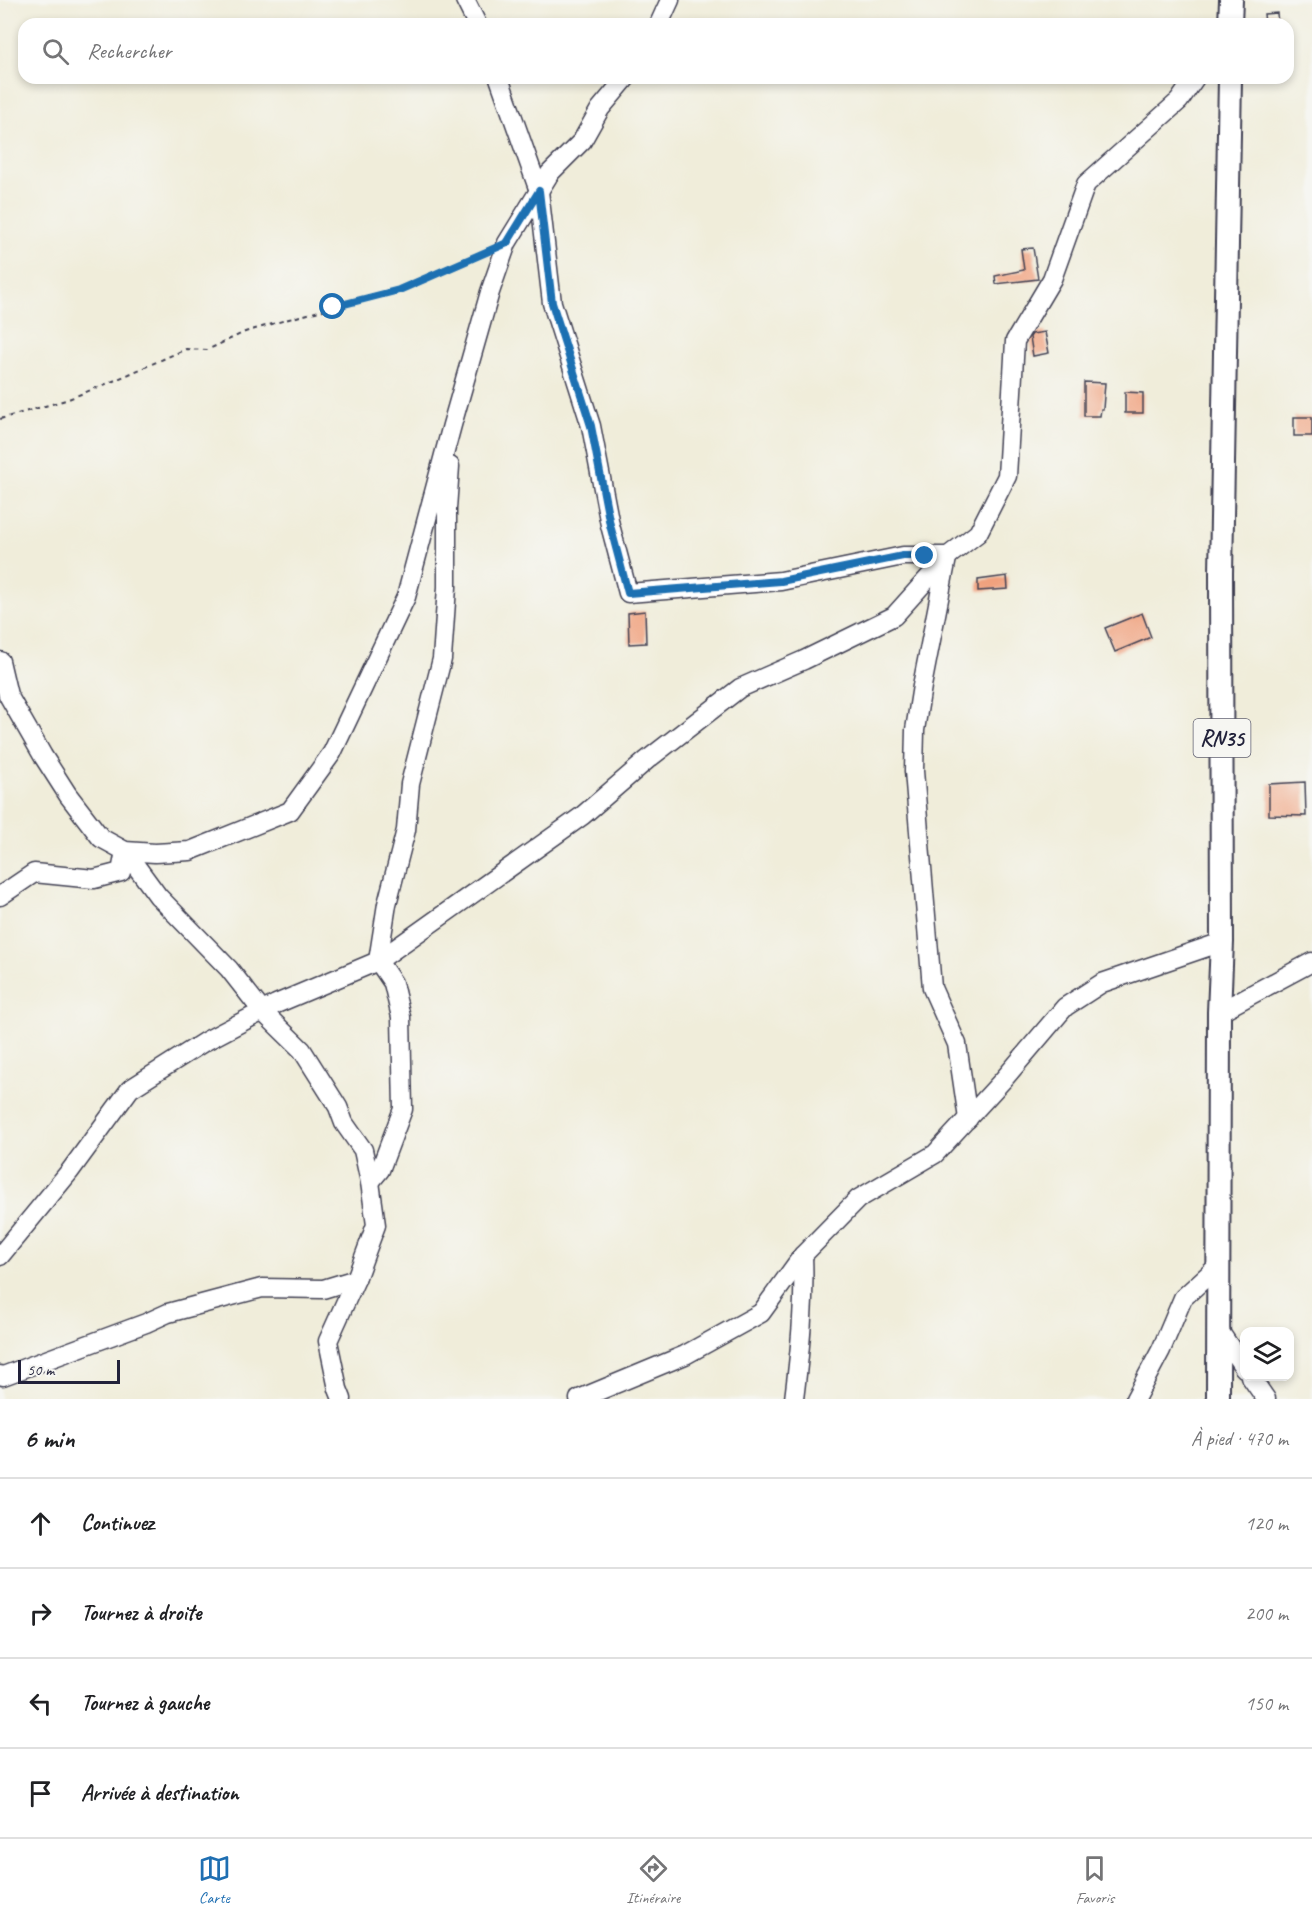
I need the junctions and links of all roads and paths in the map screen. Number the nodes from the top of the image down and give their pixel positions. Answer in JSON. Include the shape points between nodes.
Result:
{"nodes":[{"id":1,"x":465,"y":0,"type":"edge"},
{"id":2,"x":670,"y":0,"type":"edge"},
{"id":3,"x":1231,"y":0,"type":"edge"},
{"id":4,"x":474,"y":18,"type":"edge"},
{"id":5,"x":662,"y":18,"type":"edge"},
{"id":6,"x":1230,"y":18,"type":"edge"},
{"id":7,"x":501,"y":84,"type":"edge"},
{"id":8,"x":621,"y":84,"type":"edge"},
{"id":9,"x":1191,"y":84,"type":"edge"},
{"id":10,"x":1230,"y":84,"type":"edge"},
{"id":11,"x":539,"y":191,"type":"junction"},
{"id":12,"x":507,"y":243,"type":"junction"},
{"id":13,"x":0,"y":419,"type":"edge"},
{"id":14,"x":452,"y":425,"type":"junction"},
{"id":15,"x":948,"y":556,"type":"junction"},
{"id":16,"x":0,"y":661,"type":"edge"},
{"id":17,"x":125,"y":851,"type":"junction"},
{"id":18,"x":0,"y":896,"type":"edge"},
{"id":19,"x":1222,"y":942,"type":"junction"},
{"id":20,"x":378,"y":961,"type":"junction"},
{"id":21,"x":1312,"y":962,"type":"edge"},
{"id":22,"x":262,"y":1011,"type":"junction"},
{"id":23,"x":1219,"y":1012,"type":"junction"},
{"id":24,"x":968,"y":1119,"type":"junction"},
{"id":25,"x":370,"y":1182,"type":"junction"},
{"id":26,"x":803,"y":1255,"type":"junction"},
{"id":27,"x":0,"y":1256,"type":"edge"},
{"id":28,"x":1220,"y":1264,"type":"junction"},
{"id":29,"x":356,"y":1279,"type":"junction"},
{"id":30,"x":1220,"y":1332,"type":"junction"},
{"id":31,"x":1240,"y":1361,"type":"edge"},
{"id":32,"x":0,"y":1375,"type":"edge"},
{"id":33,"x":1253,"y":1381,"type":"edge"},
{"id":34,"x":342,"y":1399,"type":"edge"},
{"id":35,"x":579,"y":1399,"type":"edge"},
{"id":36,"x":794,"y":1399,"type":"edge"},
{"id":37,"x":1135,"y":1399,"type":"edge"},
{"id":38,"x":1218,"y":1399,"type":"edge"},
{"id":39,"x":1266,"y":1399,"type":"edge"}],
"edges":[{"from":1,"to":4,"type":"street"},
{"from":2,"to":5,"type":"street"},
{"from":3,"to":6,"type":"main road"},
{"from":7,"to":11,"type":"street"},
{"from":8,"to":11,"type":"street","via":[[600,109],[582,141],[550,173]]},
{"from":9,"to":15,"type":"street","via":[[1179,101],[1086,184],[1052,279],[1015,341],[1007,476],[978,532]]},
{"from":10,"to":19,"type":"main road","number":"RN35","via":[[1221,573]]},
{"from":11,"to":12,"type":"street"},
{"from":11,"to":15,"type":"street","via":[[552,303],[591,426],[628,593],[781,581],[903,556]]},
{"from":12,"to":13,"type":"path","via":[[399,290],[245,332],[207,350],[186,349],[66,400]]},
{"from":12,"to":14,"type":"street"},
{"from":14,"to":17,"type":"street","via":[[406,597],[332,753],[290,811],[190,851]]},
{"from":14,"to":20,"type":"street","via":[[442,659],[410,784],[406,830],[387,904]]},
{"from":15,"to":20,"type":"street","via":[[894,616],[740,688],[646,760],[582,816]]},
{"from":15,"to":24,"type":"street","via":[[917,719],[914,771],[932,988],[957,1044]]},
{"from":16,"to":17,"type":"street","via":[[8,695],[68,795],[101,838]]},
{"from":17,"to":18,"type":"street","via":[[121,872],[94,879],[34,873]]},
{"from":17,"to":22,"type":"street","via":[[158,896],[229,969]]},
{"from":19,"to":23,"type":"main road","number":"RN35"},
{"from":19,"to":24,"type":"street","via":[[1102,983],[1065,1007]]},
{"from":20,"to":22,"type":"street"},
{"from":20,"to":25,"type":"street","via":[[393,983],[401,1017],[403,1109],[380,1170]]},
{"from":21,"to":23,"type":"street"},
{"from":22,"to":25,"type":"street","via":[[302,1050],[338,1107],[363,1150]]},
{"from":22,"to":27,"type":"street","via":[[130,1089],[70,1171]]},
{"from":23,"to":28,"type":"main road","number":"RN35"},
{"from":24,"to":26,"type":"street","via":[[936,1154],[858,1199]]},
{"from":25,"to":29,"type":"street","via":[[376,1225]]},
{"from":26,"to":35,"type":"street","via":[[761,1313],[685,1355]]},
{"from":26,"to":36,"type":"street","via":[[804,1295]]},
{"from":28,"to":30,"type":"main road","number":"RN35"},
{"from":28,"to":37,"type":"street","via":[[1183,1298]]},
{"from":29,"to":32,"type":"street","via":[[323,1289],[262,1288],[168,1313]]},
{"from":29,"to":34,"type":"street","via":[[328,1341]]},
{"from":30,"to":31,"type":"street"},
{"from":30,"to":38,"type":"main road","number":"RN35"},
{"from":33,"to":39,"type":"street"}]}
